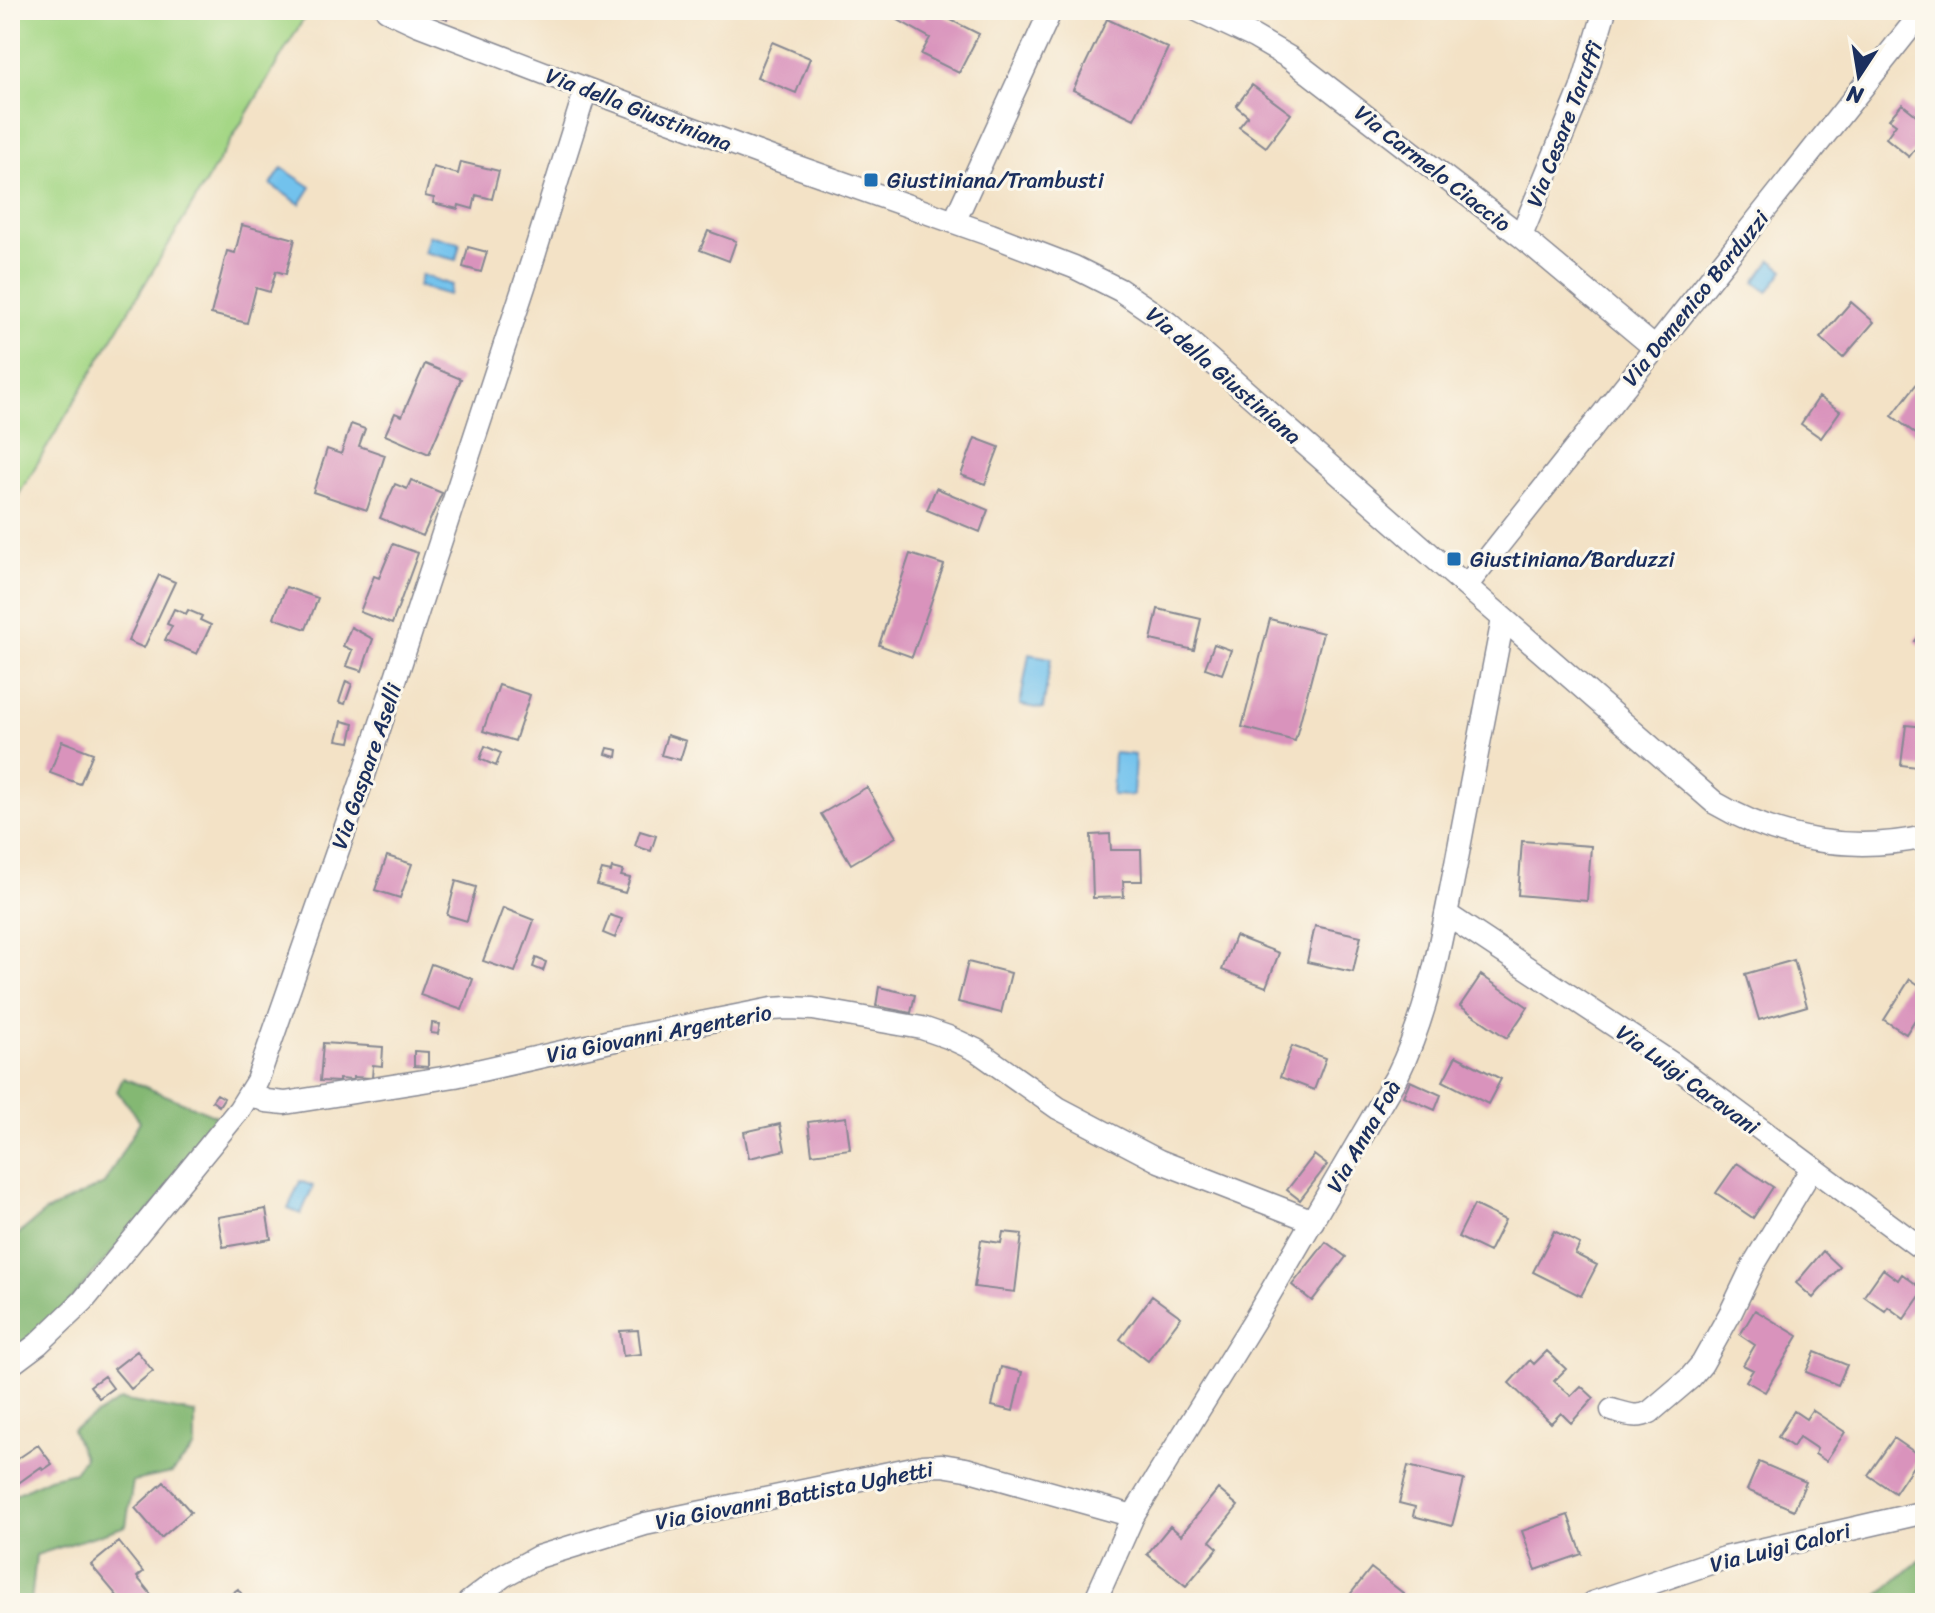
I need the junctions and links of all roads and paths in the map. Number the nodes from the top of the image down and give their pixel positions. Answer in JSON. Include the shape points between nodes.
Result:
{"nodes":[{"id":1,"x":387,"y":10,"type":"edge"},
{"id":2,"x":1051,"y":10,"type":"edge"},
{"id":3,"x":1197,"y":10,"type":"edge"},
{"id":4,"x":1605,"y":10,"type":"edge"},
{"id":5,"x":1924,"y":10,"type":"edge"},
{"id":6,"x":586,"y":89,"type":"junction"},
{"id":7,"x":954,"y":222,"type":"junction"},
{"id":8,"x":1521,"y":236,"type":"junction"},
{"id":9,"x":1655,"y":348,"type":"junction"},
{"id":10,"x":1466,"y":586,"type":"junction"},
{"id":11,"x":1503,"y":619,"type":"junction"},
{"id":12,"x":1925,"y":837,"type":"edge"},
{"id":13,"x":1446,"y":914,"type":"junction"},
{"id":14,"x":251,"y":1094,"type":"junction"},
{"id":15,"x":1812,"y":1168,"type":"junction"},
{"id":16,"x":1313,"y":1221,"type":"junction"},
{"id":17,"x":1925,"y":1251,"type":"edge"},
{"id":18,"x":10,"y":1365,"type":"edge"},
{"id":19,"x":1612,"y":1410,"type":"dead end"},
{"id":20,"x":1925,"y":1512,"type":"edge"},
{"id":21,"x":1133,"y":1516,"type":"junction"},
{"id":22,"x":468,"y":1603,"type":"edge"},
{"id":23,"x":1094,"y":1603,"type":"edge"},
{"id":24,"x":1592,"y":1603,"type":"edge"}],
"edges":[{"from":1,"to":6,"type":"street","name":"Via della Giustiniana"},
{"from":2,"to":7,"type":"street"},
{"from":3,"to":8,"type":"street","name":"Via Carmelo Ciaccio","via":[[1290,58]]},
{"from":4,"to":8,"type":"street","name":"Via Cesare Taruffi","via":[[1581,90]]},
{"from":5,"to":9,"type":"street","name":"Via Domenico Barduzzi"},
{"from":6,"to":7,"type":"street","name":"Via della Giustiniana"},
{"from":6,"to":14,"type":"street","name":"Via Gaspare Aselli","via":[[364,775]]},
{"from":7,"to":10,"type":"street","name":"Via della Giustiniana","via":[[1074,267],[1143,305]]},
{"from":8,"to":9,"type":"street","name":"Via Carmelo Ciaccio"},
{"from":9,"to":10,"type":"street","name":"Via Domenico Barduzzi"},
{"from":10,"to":11,"type":"street","name":"Via della Giustiniana"},
{"from":11,"to":12,"type":"street","name":"Via della Giustiniana","via":[[1704,795],[1737,816],[1789,835],[1851,845]]},
{"from":11,"to":13,"type":"street","name":"Via Anna Foà"},
{"from":13,"to":15,"type":"street","name":"Via Luigi Caravani","via":[[1674,1065]]},
{"from":13,"to":16,"type":"street","name":"Via Anna Foà","via":[[1408,1054]]},
{"from":14,"to":16,"type":"street","name":"Via Giovanni Argenterio","via":[[285,1103],[455,1076],[772,1009],[813,1009],[922,1028],[964,1043],[1058,1108],[1159,1161]]},
{"from":14,"to":18,"type":"street","name":"Via Gaspare Aselli","via":[[83,1301]]},
{"from":15,"to":17,"type":"street","name":"Via Luigi Caravani"},
{"from":15,"to":19,"type":"street","via":[[1702,1364],[1643,1416]]},
{"from":16,"to":21,"type":"street","name":"Via Anna Foà"},
{"from":20,"to":24,"type":"street","name":"Via Luigi Calori","via":[[1725,1558]]},
{"from":21,"to":22,"type":"street","name":"Via Giovanni Battista Ughetti","via":[[966,1469],[923,1466],[629,1529],[538,1557]]},
{"from":21,"to":23,"type":"street","name":"Via Anna Foà"}]}
